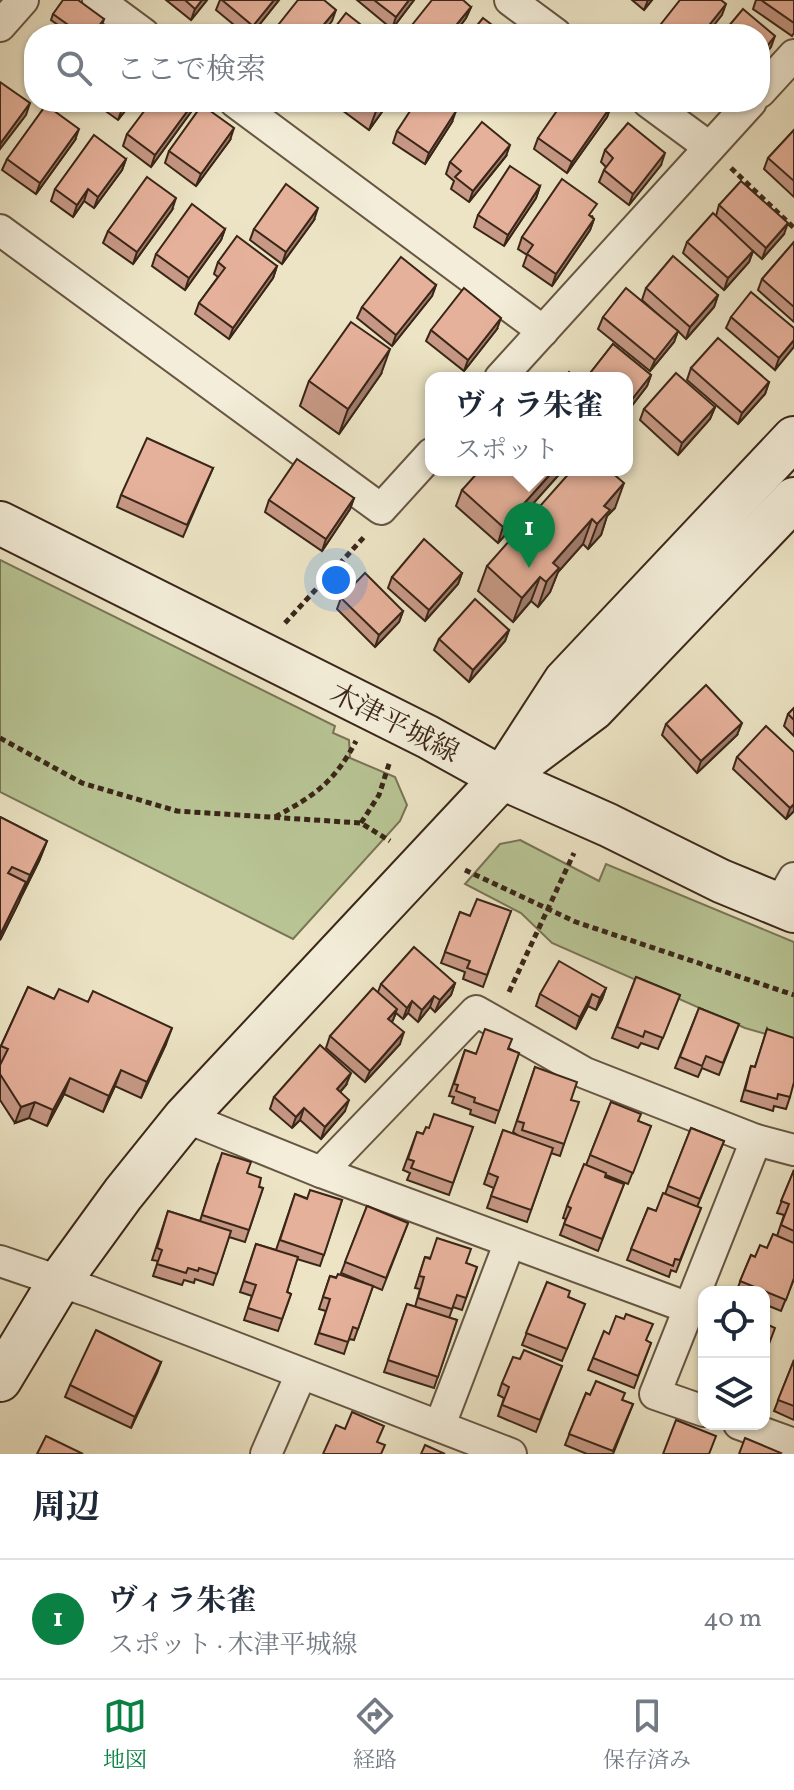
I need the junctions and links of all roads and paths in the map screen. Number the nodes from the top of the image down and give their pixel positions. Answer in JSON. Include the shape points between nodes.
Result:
{"nodes":[{"id":1,"x":23,"y":0,"type":"edge"},
{"id":2,"x":98,"y":0,"type":"edge"},
{"id":3,"x":510,"y":0,"type":"edge"},
{"id":4,"x":130,"y":24,"type":"edge"},
{"id":5,"x":542,"y":24,"type":"edge"},
{"id":6,"x":0,"y":26,"type":"edge"},
{"id":7,"x":794,"y":55,"type":"edge"},
{"id":8,"x":770,"y":81,"type":"edge"},
{"id":9,"x":248,"y":112,"type":"edge"},
{"id":10,"x":662,"y":112,"type":"edge"},
{"id":11,"x":742,"y":112,"type":"edge"},
{"id":12,"x":709,"y":147,"type":"junction"},
{"id":13,"x":794,"y":228,"type":"edge"},
{"id":14,"x":0,"y":230,"type":"edge"},
{"id":15,"x":543,"y":331,"type":"junction"},
{"id":16,"x":505,"y":372,"type":"edge"},
{"id":17,"x":794,"y":438,"type":"edge"},
{"id":18,"x":425,"y":461,"type":"edge"},
{"id":19,"x":794,"y":499,"type":"edge"},
{"id":20,"x":381,"y":509,"type":"junction"},
{"id":21,"x":0,"y":523,"type":"edge"},
{"id":22,"x":284,"y":624,"type":"dead end"},
{"id":23,"x":359,"y":737,"type":"dead end"},
{"id":24,"x":0,"y":738,"type":"edge"},
{"id":25,"x":390,"y":761,"type":"dead end"},
{"id":26,"x":502,"y":778,"type":"junction"},
{"id":27,"x":275,"y":817,"type":"junction"},
{"id":28,"x":361,"y":823,"type":"junction"},
{"id":29,"x":396,"y":845,"type":"dead end"},
{"id":30,"x":574,"y":853,"type":"dead end"},
{"id":31,"x":464,"y":870,"type":"dead end"},
{"id":32,"x":789,"y":898,"type":"edge"},
{"id":33,"x":549,"y":910,"type":"junction"},
{"id":34,"x":794,"y":995,"type":"edge"},
{"id":35,"x":494,"y":1021,"type":"junction"},
{"id":36,"x":185,"y":1117,"type":"junction"},
{"id":37,"x":756,"y":1140,"type":"junction"},
{"id":38,"x":794,"y":1150,"type":"edge"},
{"id":39,"x":321,"y":1172,"type":"junction"},
{"id":40,"x":509,"y":1244,"type":"junction"},
{"id":41,"x":0,"y":1261,"type":"edge"},
{"id":42,"x":59,"y":1282,"type":"junction"},
{"id":43,"x":689,"y":1308,"type":"junction"},
{"id":44,"x":301,"y":1374,"type":"junction"},
{"id":45,"x":0,"y":1380,"type":"edge"},
{"id":46,"x":698,"y":1409,"type":"edge"},
{"id":47,"x":440,"y":1425,"type":"junction"},
{"id":48,"x":756,"y":1430,"type":"edge"},
{"id":49,"x":794,"y":1444,"type":"edge"},
{"id":50,"x":266,"y":1454,"type":"edge"},
{"id":51,"x":511,"y":1454,"type":"edge"}],
"edges":[{"from":1,"to":6,"type":"street"},
{"from":2,"to":4,"type":"street"},
{"from":3,"to":5,"type":"street"},
{"from":7,"to":8,"type":"street"},
{"from":9,"to":15,"type":"street"},
{"from":10,"to":12,"type":"street"},
{"from":11,"to":12,"type":"street"},
{"from":12,"to":13,"type":"path"},
{"from":12,"to":15,"type":"street"},
{"from":14,"to":20,"type":"street"},
{"from":15,"to":16,"type":"street"},
{"from":17,"to":26,"type":"street","via":[[565,681]]},
{"from":18,"to":20,"type":"street"},
{"from":19,"to":26,"type":"street","via":[[593,709]]},
{"from":20,"to":22,"type":"path","via":[[374,527]]},
{"from":21,"to":26,"type":"street","name":"木津平城線"},
{"from":23,"to":27,"type":"path","via":[[325,786]]},
{"from":24,"to":27,"type":"path","via":[[82,783],[177,811]]},
{"from":25,"to":28,"type":"path","via":[[379,795]]},
{"from":26,"to":32,"type":"street","name":"木津平城線","via":[[721,881]]},
{"from":26,"to":36,"type":"street"},
{"from":27,"to":28,"type":"path"},
{"from":28,"to":29,"type":"path"},
{"from":30,"to":33,"type":"path"},
{"from":31,"to":33,"type":"path"},
{"from":33,"to":34,"type":"path"},
{"from":33,"to":35,"type":"path"},
{"from":35,"to":37,"type":"street","via":[[585,1073]]},
{"from":35,"to":39,"type":"street","via":[[476,1011]]},
{"from":36,"to":39,"type":"street"},
{"from":36,"to":42,"type":"street"},
{"from":37,"to":38,"type":"street"},
{"from":37,"to":43,"type":"street"},
{"from":39,"to":40,"type":"street"},
{"from":40,"to":43,"type":"street"},
{"from":40,"to":47,"type":"street"},
{"from":41,"to":42,"type":"street"},
{"from":42,"to":44,"type":"street"},
{"from":42,"to":45,"type":"street"},
{"from":43,"to":46,"type":"street","via":[[655,1394]]},
{"from":44,"to":47,"type":"street"},
{"from":44,"to":50,"type":"street"},
{"from":47,"to":51,"type":"street"},
{"from":48,"to":49,"type":"street"}]}
